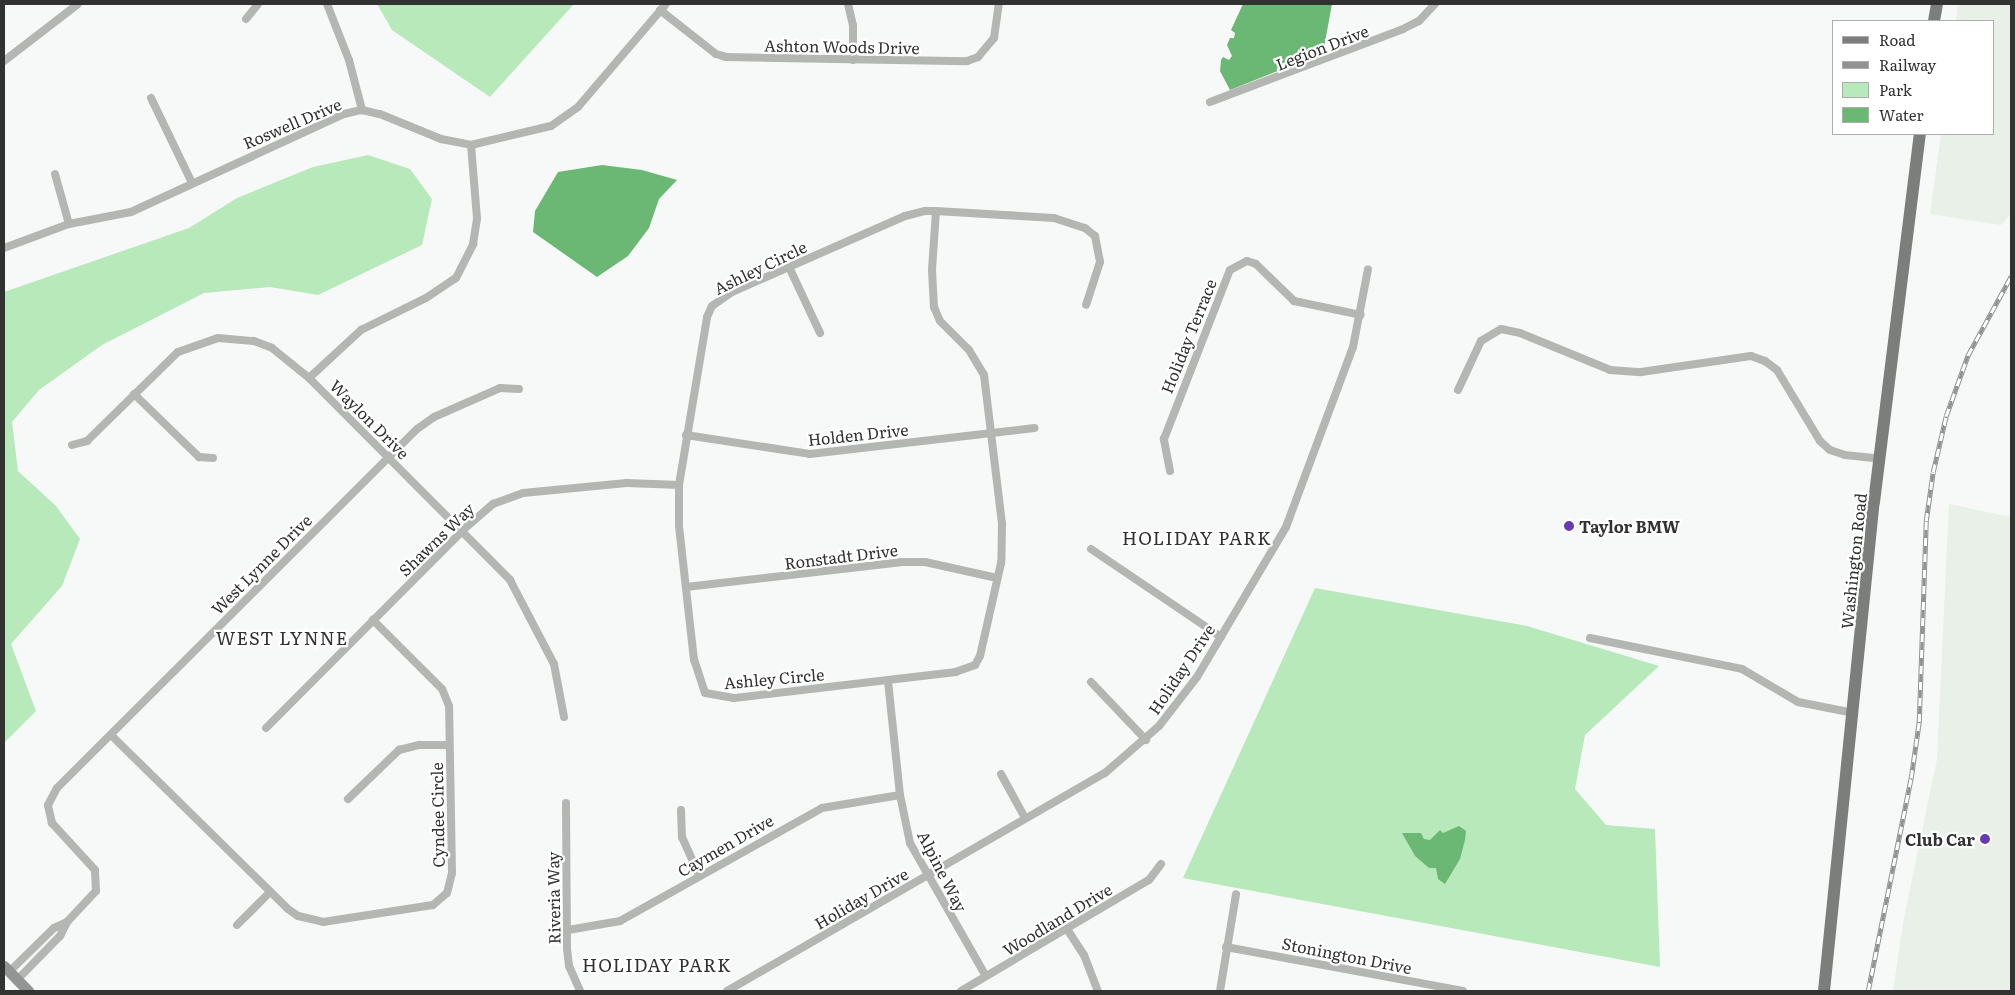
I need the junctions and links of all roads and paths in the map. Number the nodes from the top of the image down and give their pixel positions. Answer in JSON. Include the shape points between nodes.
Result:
{"nodes":[{"id":1,"x":78,"y":4,"type":"edge"},
{"id":2,"x":258,"y":4,"type":"edge"},
{"id":3,"x":327,"y":4,"type":"edge"},
{"id":4,"x":666,"y":4,"type":"edge"},
{"id":5,"x":848,"y":4,"type":"edge"},
{"id":6,"x":998,"y":4,"type":"edge"},
{"id":7,"x":1435,"y":4,"type":"edge"},
{"id":8,"x":1937,"y":4,"type":"edge"},
{"id":9,"x":660,"y":10,"type":"junction"},
{"id":10,"x":246,"y":19,"type":"dead end"},
{"id":11,"x":1934,"y":20,"type":"edge"},
{"id":12,"x":853,"y":60,"type":"junction"},
{"id":13,"x":4,"y":61,"type":"edge"},
{"id":14,"x":151,"y":98,"type":"dead end"},
{"id":15,"x":1210,"y":102,"type":"dead end"},
{"id":16,"x":362,"y":110,"type":"junction"},
{"id":17,"x":1920,"y":135,"type":"edge"},
{"id":18,"x":471,"y":145,"type":"junction"},
{"id":19,"x":54,"y":174,"type":"dead end"},
{"id":20,"x":192,"y":183,"type":"junction"},
{"id":21,"x":936,"y":211,"type":"junction"},
{"id":22,"x":69,"y":224,"type":"junction"},
{"id":23,"x":4,"y":248,"type":"edge"},
{"id":24,"x":789,"y":267,"type":"junction"},
{"id":25,"x":1368,"y":269,"type":"dead end"},
{"id":26,"x":1086,"y":305,"type":"dead end"},
{"id":27,"x":1361,"y":315,"type":"junction"},
{"id":28,"x":820,"y":333,"type":"dead end"},
{"id":29,"x":309,"y":378,"type":"junction"},
{"id":30,"x":519,"y":389,"type":"dead end"},
{"id":31,"x":1458,"y":390,"type":"dead end"},
{"id":32,"x":134,"y":394,"type":"junction"},
{"id":33,"x":1034,"y":428,"type":"dead end"},
{"id":34,"x":993,"y":434,"type":"junction"},
{"id":35,"x":686,"y":435,"type":"junction"},
{"id":36,"x":72,"y":445,"type":"dead end"},
{"id":37,"x":388,"y":456,"type":"junction"},
{"id":38,"x":213,"y":458,"type":"dead end"},
{"id":39,"x":1881,"y":459,"type":"junction"},
{"id":40,"x":1170,"y":471,"type":"dead end"},
{"id":41,"x":679,"y":485,"type":"junction"},
{"id":42,"x":463,"y":530,"type":"junction"},
{"id":43,"x":1091,"y":549,"type":"dead end"},
{"id":44,"x":997,"y":578,"type":"junction"},
{"id":45,"x":686,"y":586,"type":"junction"},
{"id":46,"x":373,"y":620,"type":"junction"},
{"id":47,"x":1221,"y":636,"type":"junction"},
{"id":48,"x":1590,"y":638,"type":"dead end"},
{"id":49,"x":888,"y":680,"type":"junction"},
{"id":50,"x":1091,"y":682,"type":"dead end"},
{"id":51,"x":1854,"y":713,"type":"junction"},
{"id":52,"x":564,"y":718,"type":"dead end"},
{"id":53,"x":266,"y":728,"type":"dead end"},
{"id":54,"x":111,"y":735,"type":"junction"},
{"id":55,"x":1146,"y":740,"type":"junction"},
{"id":56,"x":449,"y":745,"type":"junction"},
{"id":57,"x":1001,"y":774,"type":"dead end"},
{"id":58,"x":900,"y":795,"type":"junction"},
{"id":59,"x":348,"y":799,"type":"dead end"},
{"id":60,"x":566,"y":803,"type":"dead end"},
{"id":61,"x":681,"y":810,"type":"dead end"},
{"id":62,"x":1025,"y":818,"type":"junction"},
{"id":63,"x":1162,"y":864,"type":"dead end"},
{"id":64,"x":699,"y":875,"type":"junction"},
{"id":65,"x":927,"y":876,"type":"junction"},
{"id":66,"x":270,"y":892,"type":"junction"},
{"id":67,"x":1236,"y":894,"type":"dead end"},
{"id":68,"x":237,"y":925,"type":"dead end"},
{"id":69,"x":1067,"y":929,"type":"junction"},
{"id":70,"x":568,"y":930,"type":"junction"},
{"id":71,"x":1226,"y":947,"type":"junction"},
{"id":72,"x":10,"y":973,"type":"edge"},
{"id":73,"x":986,"y":976,"type":"junction"},
{"id":74,"x":28,"y":991,"type":"edge"},
{"id":75,"x":580,"y":991,"type":"edge"},
{"id":76,"x":727,"y":991,"type":"edge"},
{"id":77,"x":960,"y":991,"type":"edge"},
{"id":78,"x":1098,"y":991,"type":"edge"},
{"id":79,"x":1220,"y":991,"type":"edge"},
{"id":80,"x":1462,"y":991,"type":"edge"},
{"id":81,"x":1824,"y":991,"type":"edge"}],
"edges":[{"from":1,"to":13,"type":"street"},
{"from":2,"to":10,"type":"street"},
{"from":3,"to":16,"type":"street","via":[[349,60]]},
{"from":4,"to":9,"type":"street","name":"Roswell Drive"},
{"from":5,"to":12,"type":"street","via":[[853,25]]},
{"from":6,"to":12,"type":"street","name":"Ashton Woods Drive","via":[[994,38],[978,57],[966,61]]},
{"from":7,"to":15,"type":"street","name":"Legion Drive","via":[[1419,21],[1403,29]]},
{"from":8,"to":11,"type":"main road"},
{"from":9,"to":12,"type":"street","name":"Ashton Woods Drive","via":[[716,54],[726,57]]},
{"from":9,"to":18,"type":"street","name":"Roswell Drive","via":[[565,118],[550,126]]},
{"from":14,"to":20,"type":"street"},
{"from":16,"to":18,"type":"street","name":"Roswell Drive","via":[[394,118],[442,139]]},
{"from":16,"to":20,"type":"street","name":"Roswell Drive","via":[[324,122]]},
{"from":17,"to":39,"type":"main road","name":"Washington Road"},
{"from":18,"to":29,"type":"street","via":[[477,218],[473,244],[456,278],[434,294],[362,330]]},
{"from":19,"to":22,"type":"street"},
{"from":20,"to":22,"type":"street","name":"Roswell Drive","via":[[131,212]]},
{"from":21,"to":24,"type":"street","name":"Ashley Circle","via":[[905,216]]},
{"from":21,"to":26,"type":"street","name":"Ashley Circle","via":[[1054,218],[1085,228],[1095,236],[1100,262]]},
{"from":21,"to":34,"type":"street","name":"Ashley Circle","via":[[932,270],[934,307],[940,321],[978,362],[988,388]]},
{"from":22,"to":23,"type":"street","name":"Roswell Drive"},
{"from":24,"to":28,"type":"street"},
{"from":24,"to":35,"type":"street","name":"Ashley Circle","via":[[732,292],[712,306],[707,317]]},
{"from":25,"to":27,"type":"street","name":"Holiday Drive"},
{"from":27,"to":40,"type":"street","name":"Holiday Terrace","via":[[1294,301],[1256,264],[1248,261],[1230,270],[1164,439]]},
{"from":27,"to":47,"type":"street","name":"Holiday Drive","via":[[1353,347],[1286,527]]},
{"from":29,"to":32,"type":"street","name":"Waylon Drive","via":[[272,348],[254,341],[218,338],[178,352]]},
{"from":29,"to":37,"type":"street","name":"Waylon Drive"},
{"from":30,"to":37,"type":"street","name":"West Lynne Drive","via":[[500,388],[434,417]]},
{"from":31,"to":39,"type":"street","via":[[1480,341],[1501,329],[1520,333],[1610,370],[1641,372],[1751,356],[1766,361],[1777,370],[1820,441],[1830,450]]},
{"from":32,"to":36,"type":"street","name":"Waylon Drive","via":[[87,441]]},
{"from":32,"to":38,"type":"street","via":[[200,457]]},
{"from":33,"to":34,"type":"street","name":"Holden Drive"},
{"from":34,"to":35,"type":"street","name":"Holden Drive","via":[[810,454]]},
{"from":34,"to":44,"type":"street","name":"Ashley Circle","via":[[1004,544]]},
{"from":35,"to":41,"type":"street","name":"Ashley Circle"},
{"from":37,"to":42,"type":"street","name":"Waylon Drive"},
{"from":37,"to":54,"type":"street","name":"West Lynne Drive"},
{"from":39,"to":51,"type":"main road","name":"Washington Road"},
{"from":41,"to":42,"type":"street","name":"Shawns Way","via":[[627,483],[523,493],[493,504]]},
{"from":41,"to":45,"type":"street","name":"Ashley Circle","via":[[679,526]]},
{"from":42,"to":46,"type":"street","name":"Shawns Way"},
{"from":42,"to":52,"type":"street","name":"Waylon Drive","via":[[510,580],[524,602],[554,664]]},
{"from":43,"to":47,"type":"street"},
{"from":44,"to":45,"type":"street","name":"Ronstadt Drive","via":[[925,562],[901,562]]},
{"from":44,"to":49,"type":"street","name":"Ashley Circle","via":[[983,646],[975,665],[956,672]]},
{"from":45,"to":49,"type":"street","name":"Ashley Circle","via":[[694,660],[705,693],[734,698]]},
{"from":46,"to":53,"type":"street","name":"Shawns Way"},
{"from":46,"to":56,"type":"street","name":"Cyndee Circle","via":[[442,689],[449,706]]},
{"from":47,"to":55,"type":"street","name":"Holiday Drive","via":[[1179,703]]},
{"from":48,"to":51,"type":"street","via":[[1742,669],[1798,702]]},
{"from":49,"to":58,"type":"street","name":"Alpine Way"},
{"from":50,"to":55,"type":"street"},
{"from":51,"to":81,"type":"main road","name":"Washington Road"},
{"from":54,"to":66,"type":"street","name":"Cyndee Circle"},
{"from":54,"to":72,"type":"street","name":"West Lynne Drive","via":[[57,788],[48,805],[52,823],[89,862],[97,879],[96,890],[67,922],[60,936]]},
{"from":55,"to":62,"type":"street","name":"Holiday Drive","via":[[1105,773]]},
{"from":56,"to":59,"type":"street","via":[[420,745],[399,750]]},
{"from":56,"to":66,"type":"street","name":"Cyndee Circle","via":[[452,873],[450,885],[440,900],[424,909],[323,922],[298,916]]},
{"from":57,"to":62,"type":"street"},
{"from":58,"to":64,"type":"street","name":"Caymen Drive","via":[[822,808]]},
{"from":58,"to":65,"type":"street","name":"Alpine Way","via":[[910,843]]},
{"from":60,"to":70,"type":"street","name":"Riveria Way"},
{"from":61,"to":64,"type":"street","via":[[682,837]]},
{"from":62,"to":65,"type":"street","name":"Holiday Drive"},
{"from":63,"to":69,"type":"street","name":"Woodland Drive","via":[[1149,880]]},
{"from":64,"to":70,"type":"street","name":"Caymen Drive","via":[[620,921]]},
{"from":65,"to":73,"type":"street","name":"Alpine Way"},
{"from":65,"to":76,"type":"street","name":"Holiday Drive"},
{"from":66,"to":68,"type":"street"},
{"from":67,"to":71,"type":"street"},
{"from":69,"to":73,"type":"street","name":"Woodland Drive"},
{"from":69,"to":78,"type":"street","via":[[1084,955]]},
{"from":70,"to":75,"type":"street","name":"Riveria Way","via":[[569,966]]},
{"from":71,"to":79,"type":"street"},
{"from":71,"to":80,"type":"street","name":"Stonington Drive"},
{"from":72,"to":74,"type":"main road"},
{"from":73,"to":77,"type":"street","name":"Woodland Drive"}]}
